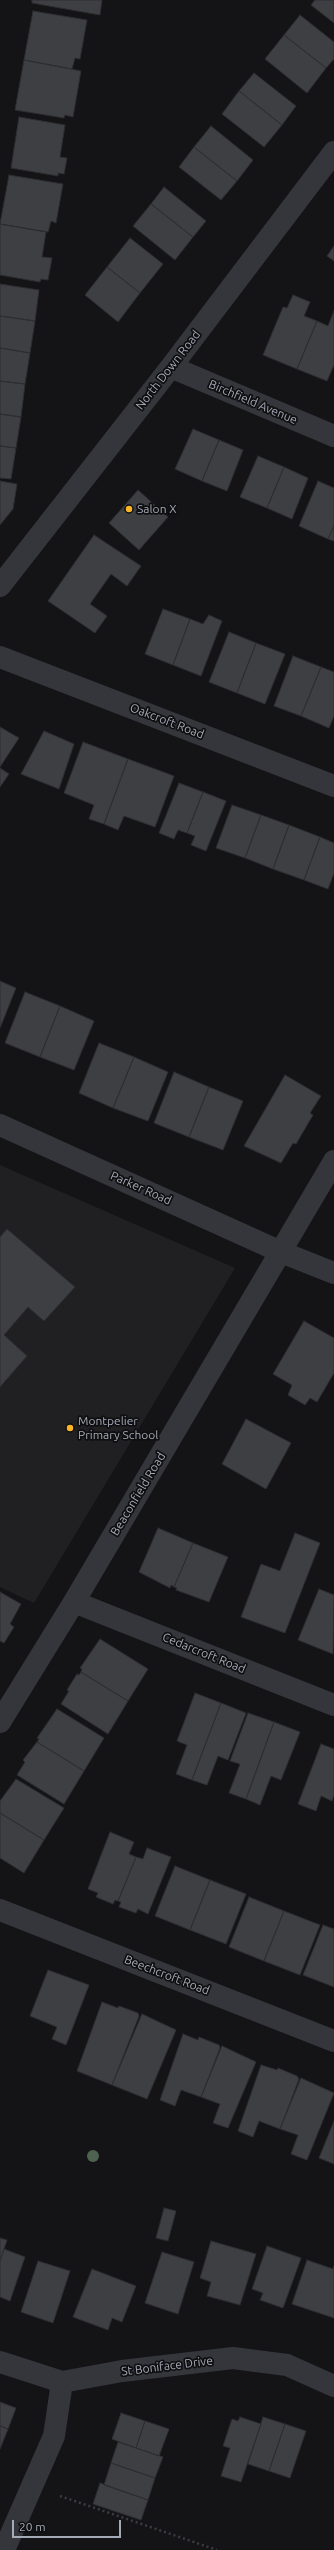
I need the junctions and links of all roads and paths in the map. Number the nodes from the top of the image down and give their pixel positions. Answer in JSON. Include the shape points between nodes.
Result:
{"nodes":[{"id":1,"x":334,"y":152,"type":"edge"},
{"id":2,"x":171,"y":367,"type":"junction"},
{"id":3,"x":334,"y":436,"type":"edge"},
{"id":4,"x":0,"y":586,"type":"edge"},
{"id":5,"x":0,"y":657,"type":"edge"},
{"id":6,"x":334,"y":786,"type":"edge"},
{"id":7,"x":0,"y":1125,"type":"edge"},
{"id":8,"x":334,"y":1161,"type":"edge"},
{"id":9,"x":281,"y":1252,"type":"junction"},
{"id":10,"x":334,"y":1273,"type":"edge"},
{"id":11,"x":74,"y":1602,"type":"junction"},
{"id":12,"x":334,"y":1705,"type":"edge"},
{"id":13,"x":0,"y":1722,"type":"edge"},
{"id":14,"x":0,"y":1910,"type":"edge"},
{"id":15,"x":334,"y":2041,"type":"edge"},
{"id":16,"x":0,"y":2362,"type":"edge"},
{"id":17,"x":62,"y":2382,"type":"junction"},
{"id":18,"x":334,"y":2386,"type":"edge"},
{"id":19,"x":32,"y":2487,"type":"junction"},
{"id":20,"x":4,"y":2550,"type":"edge"},
{"id":21,"x":217,"y":2550,"type":"edge"}],
"edges":[{"from":1,"to":2,"type":"street","name":"North Down Road"},
{"from":2,"to":3,"type":"street","name":"Birchfield Avenue"},
{"from":2,"to":4,"type":"street","name":"North Down Road"},
{"from":5,"to":6,"type":"street","name":"Oakcroft Road"},
{"from":7,"to":9,"type":"street","name":"Parker Road"},
{"from":8,"to":9,"type":"street","name":"Beaconfield Road"},
{"from":9,"to":10,"type":"street","name":"Parker Road"},
{"from":9,"to":11,"type":"street","name":"Beaconfield Road"},
{"from":11,"to":12,"type":"street","name":"Cedarcroft Road"},
{"from":11,"to":13,"type":"street","name":"Beaconfield Road"},
{"from":14,"to":15,"type":"street","name":"Beechcroft Road"},
{"from":16,"to":17,"type":"street","name":"St Boniface Drive"},
{"from":17,"to":18,"type":"street","name":"St Boniface Drive","via":[[122,2371],[233,2358],[287,2365]]},
{"from":17,"to":19,"type":"street","via":[[54,2436]]},
{"from":19,"to":20,"type":"street"},
{"from":19,"to":21,"type":"path"}]}
